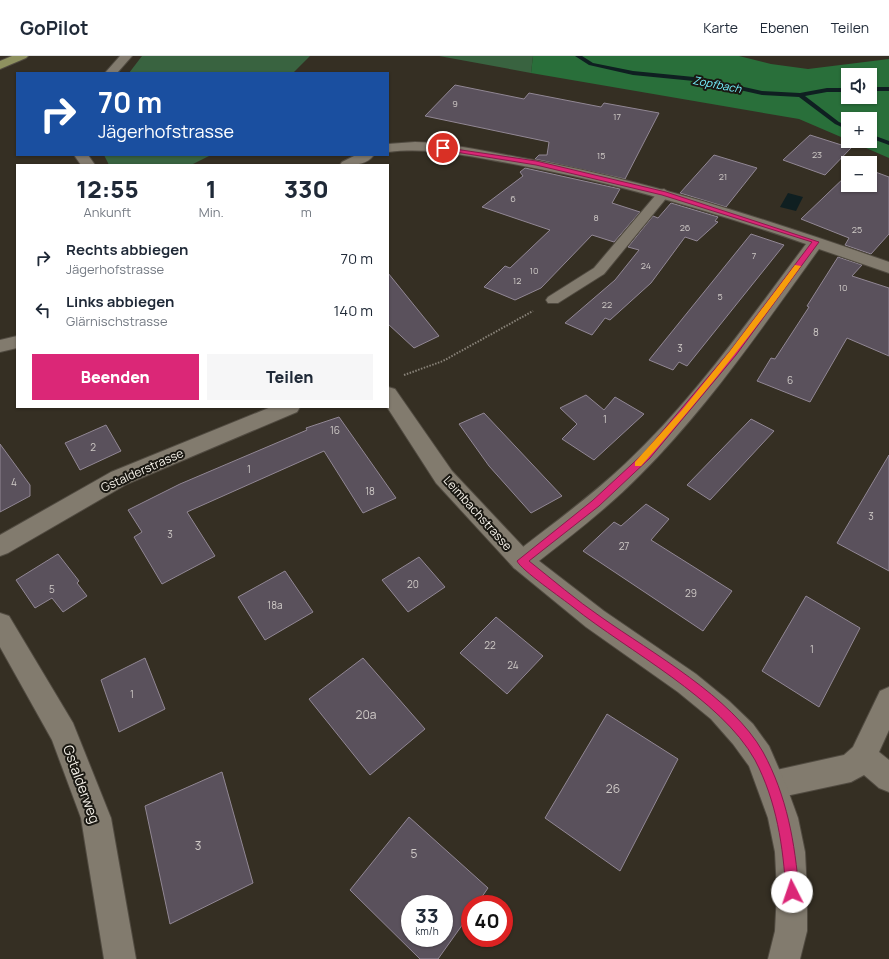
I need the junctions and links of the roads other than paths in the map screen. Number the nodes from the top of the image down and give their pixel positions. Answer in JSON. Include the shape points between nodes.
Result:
{"nodes":[{"id":1,"x":22,"y":56,"type":"edge"},
{"id":2,"x":126,"y":56,"type":"edge"},
{"id":3,"x":0,"y":65,"type":"edge"},
{"id":4,"x":112,"y":72,"type":"edge"},
{"id":5,"x":389,"y":148,"type":"edge"},
{"id":6,"x":365,"y":156,"type":"edge"},
{"id":7,"x":350,"y":164,"type":"edge"},
{"id":8,"x":664,"y":193,"type":"junction"},
{"id":9,"x":816,"y":242,"type":"junction"},
{"id":10,"x":889,"y":268,"type":"edge"},
{"id":11,"x":553,"y":300,"type":"road end"},
{"id":12,"x":16,"y":342,"type":"edge"},
{"id":13,"x":0,"y":346,"type":"edge"},
{"id":14,"x":393,"y":386,"type":"edge"},
{"id":15,"x":288,"y":408,"type":"edge"},
{"id":16,"x":0,"y":546,"type":"edge"},
{"id":17,"x":522,"y":561,"type":"junction"},
{"id":18,"x":0,"y":624,"type":"edge"},
{"id":19,"x":889,"y":700,"type":"edge"},
{"id":20,"x":863,"y":757,"type":"junction"},
{"id":21,"x":889,"y":778,"type":"edge"},
{"id":22,"x":772,"y":785,"type":"junction"},
{"id":23,"x":120,"y":959,"type":"edge"},
{"id":24,"x":784,"y":959,"type":"edge"}],
"edges":[{"from":1,"to":3,"type":"main road"},
{"from":2,"to":4,"type":"street"},
{"from":5,"to":8,"type":"street","via":[[427,146],[528,162]]},
{"from":6,"to":7,"type":"street"},
{"from":8,"to":9,"type":"street"},
{"from":8,"to":11,"type":"lane","via":[[599,271]]},
{"from":9,"to":10,"type":"street"},
{"from":9,"to":17,"type":"street","via":[[733,353],[647,455],[596,503]]},
{"from":12,"to":13,"type":"street"},
{"from":14,"to":17,"type":"street","name":"Leimbachstrasse","via":[[444,477]]},
{"from":15,"to":16,"type":"street","name":"Gstalderstrasse","via":[[119,478]]},
{"from":17,"to":22,"type":"street","name":"Leimbachstrasse","via":[[595,619],[687,683],[720,710],[755,750]]},
{"from":18,"to":23,"type":"street","name":"Gstalderweg","via":[[64,733],[96,818]]},
{"from":19,"to":20,"type":"street"},
{"from":20,"to":21,"type":"street"},
{"from":20,"to":22,"type":"street","via":[[851,768]]},
{"from":22,"to":24,"type":"street","name":"Leimbachstrasse","via":[[783,818],[790,852],[791,931]]}]}
